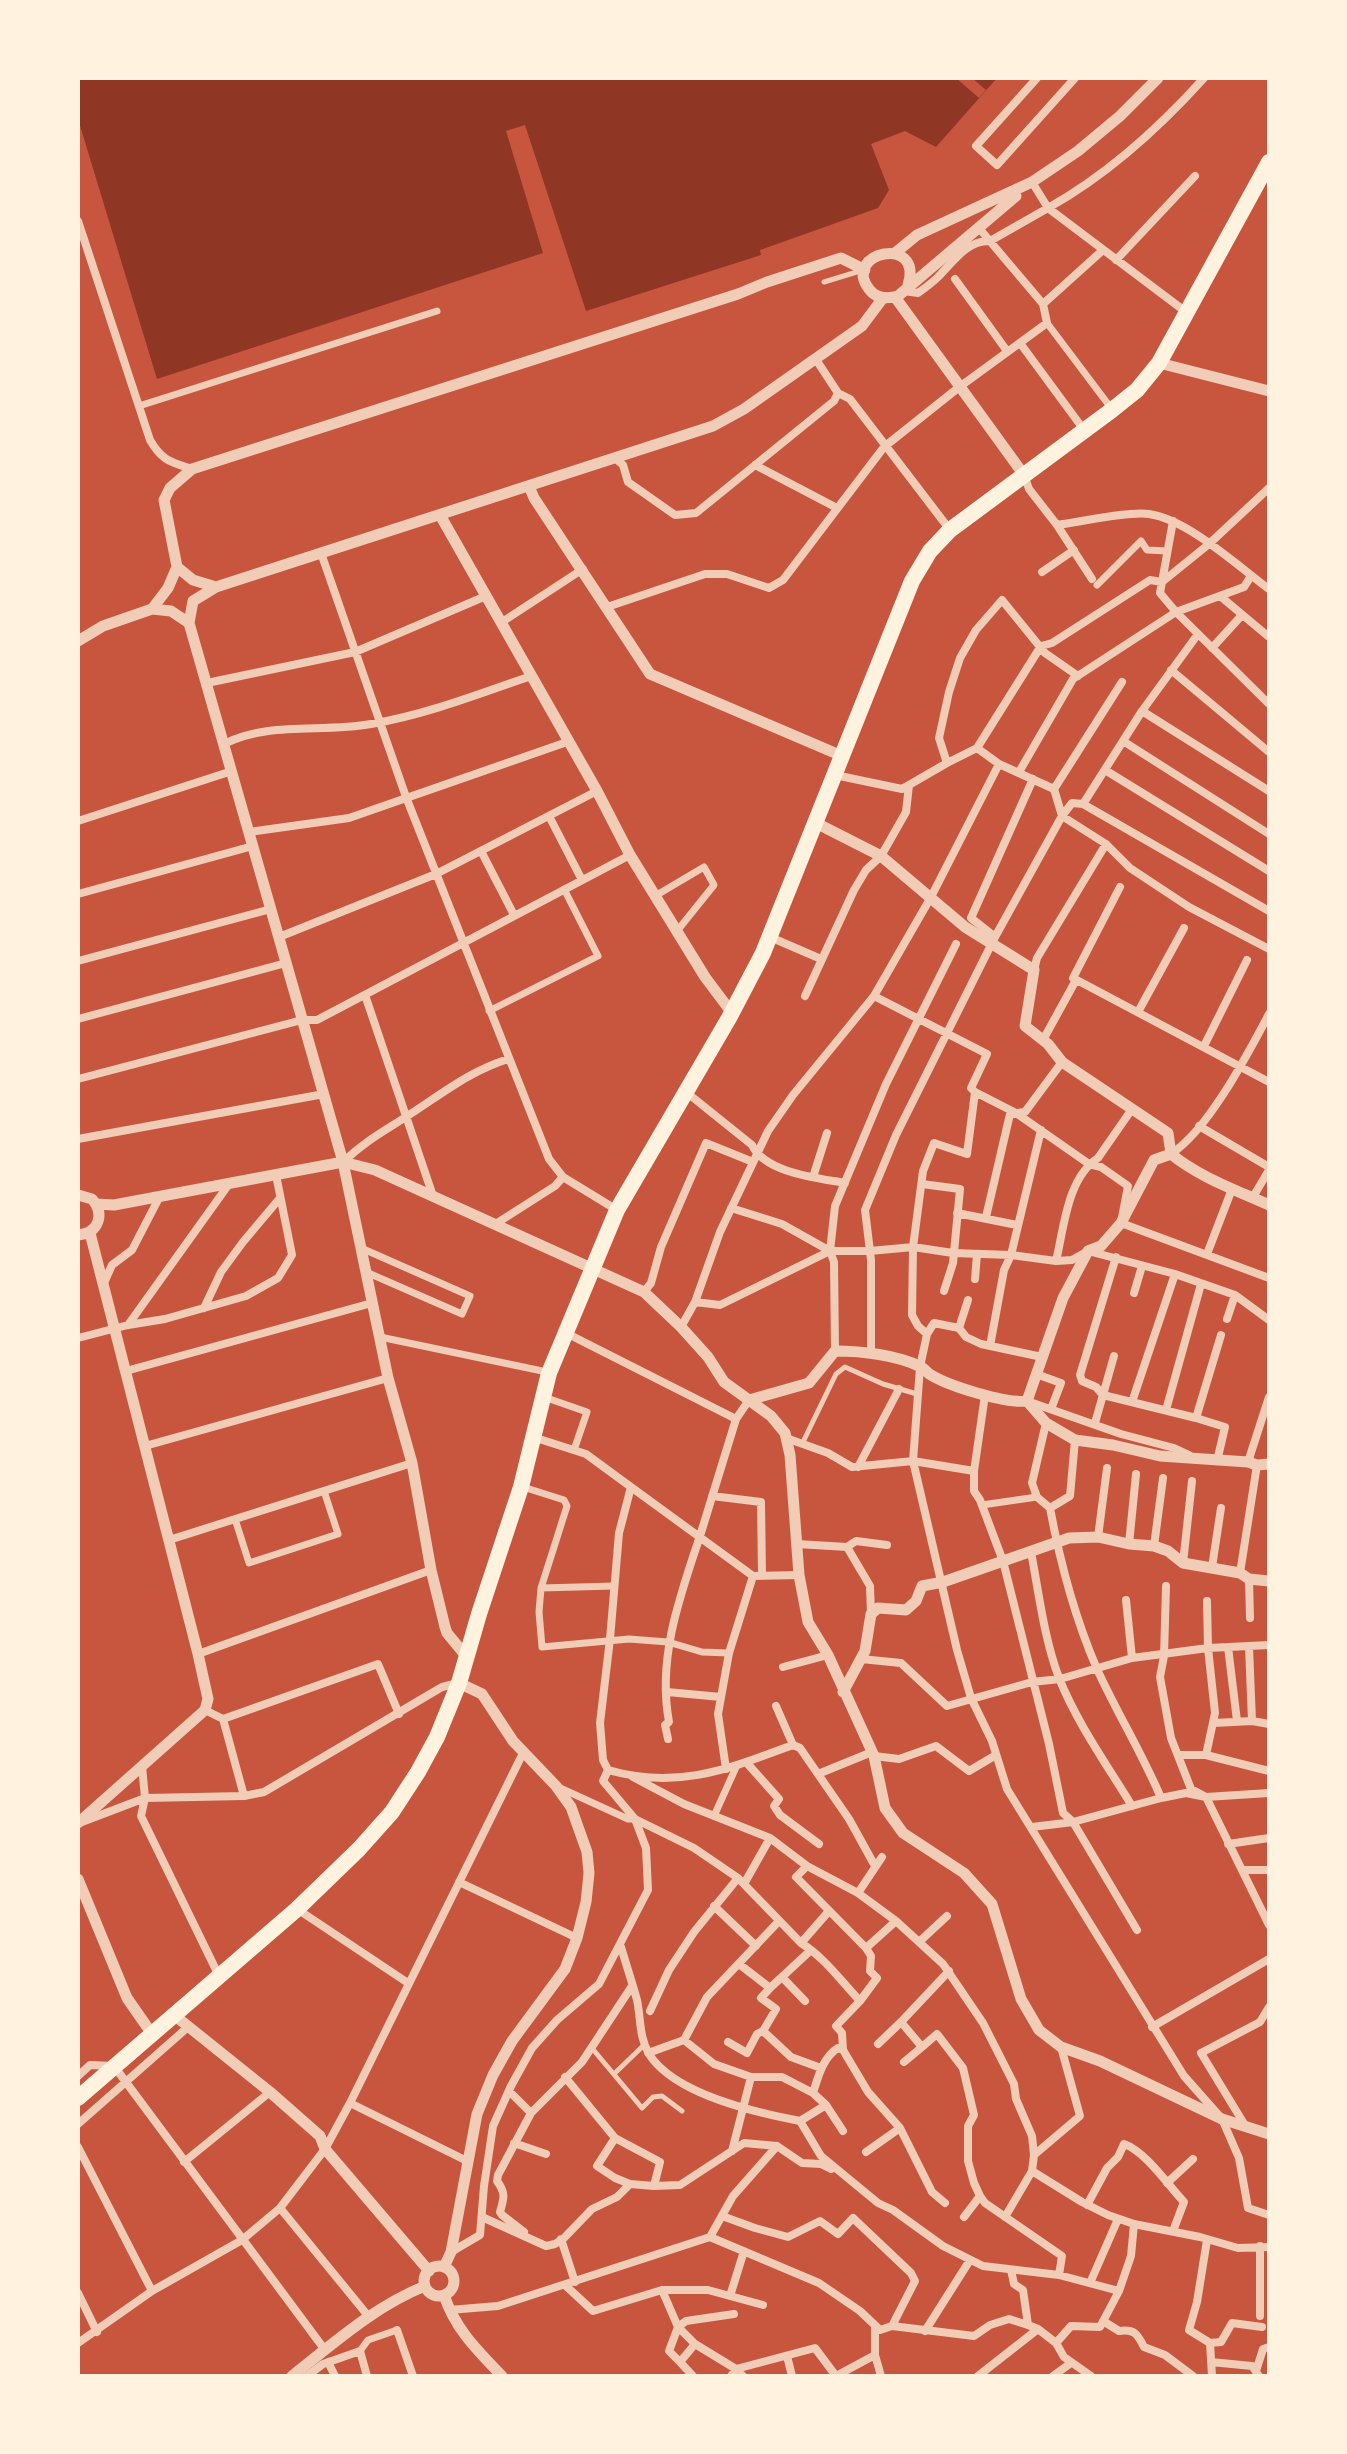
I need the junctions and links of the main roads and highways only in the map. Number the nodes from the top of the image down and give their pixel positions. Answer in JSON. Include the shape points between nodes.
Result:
{"nodes":[{"id":1,"x":1269,"y":162,"type":"edge"},
{"id":2,"x":78,"y":2098,"type":"edge"}],
"edges":[{"from":1,"to":2,"type":"highway","via":[[1159,363],[1137,390],[950,530],[912,581],[770,937],[732,1013],[617,1210],[549,1373],[521,1487],[459,1683],[418,1772],[392,1812],[297,1909]]}]}
